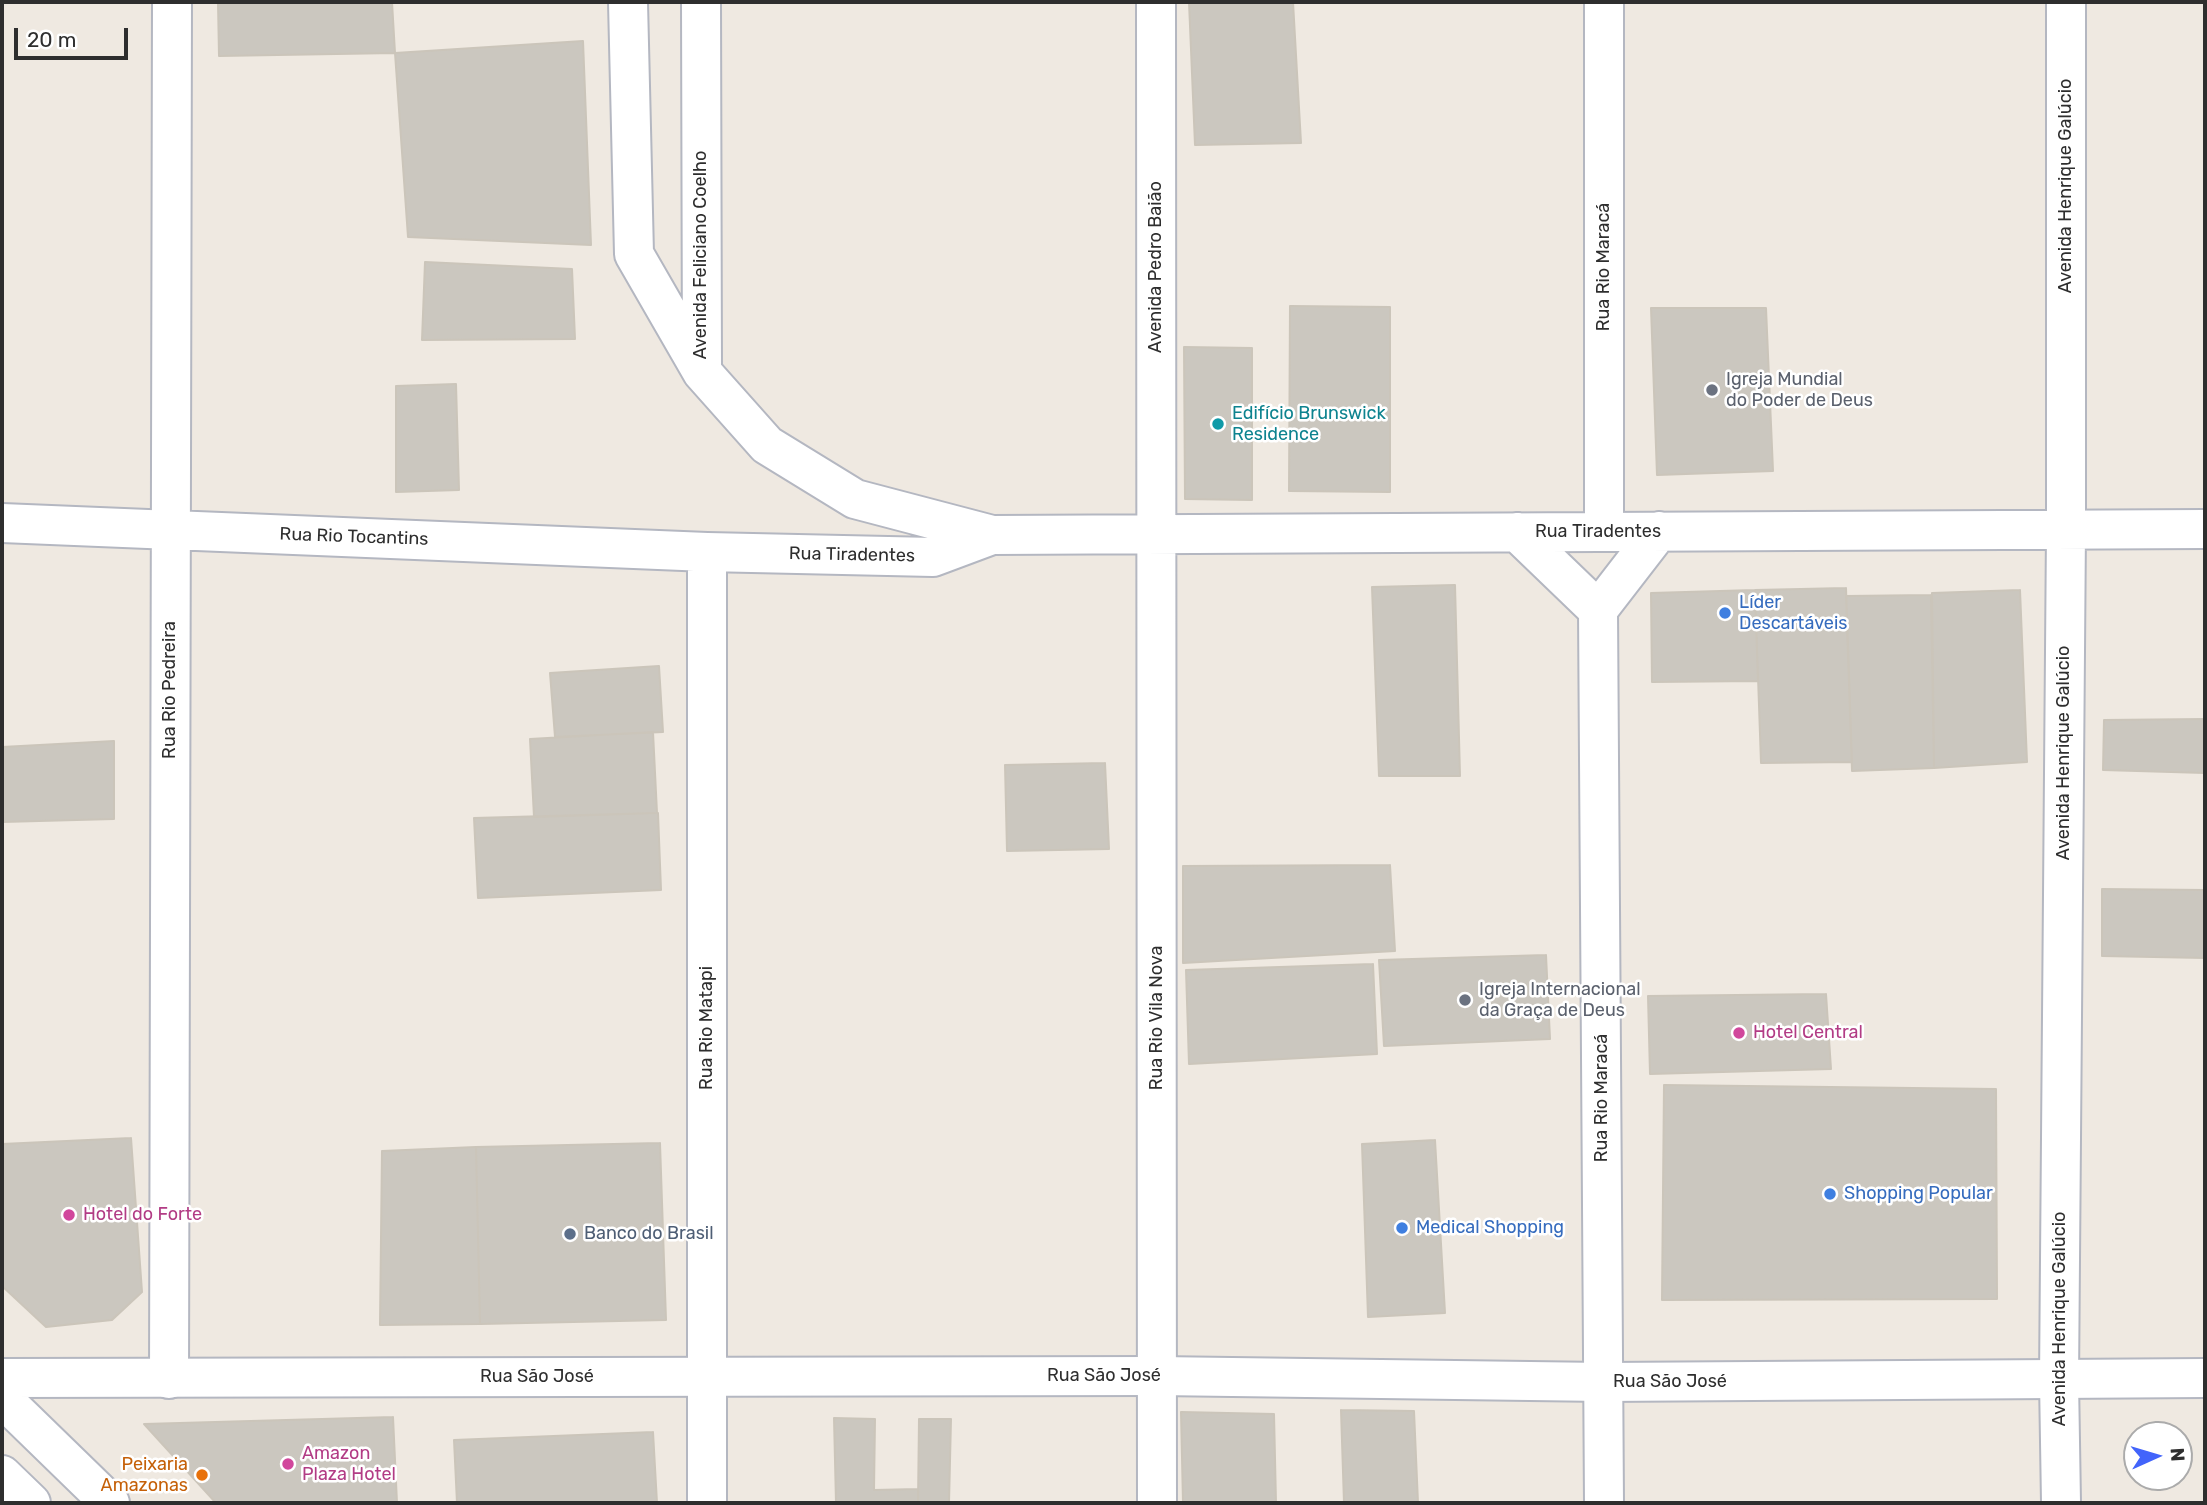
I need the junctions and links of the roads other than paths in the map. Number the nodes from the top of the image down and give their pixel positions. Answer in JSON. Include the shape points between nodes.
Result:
{"nodes":[{"id":1,"x":172,"y":2,"type":"edge"},
{"id":2,"x":628,"y":2,"type":"edge"},
{"id":3,"x":701,"y":2,"type":"edge"},
{"id":4,"x":1156,"y":2,"type":"edge"},
{"id":5,"x":1604,"y":2,"type":"edge"},
{"id":6,"x":2066,"y":2,"type":"edge"},
{"id":7,"x":702,"y":372,"type":"junction"},
{"id":8,"x":2,"y":523,"type":"edge"},
{"id":9,"x":2205,"y":529,"type":"edge"},
{"id":10,"x":170,"y":530,"type":"junction"},
{"id":11,"x":2066,"y":530,"type":"junction"},
{"id":12,"x":1604,"y":531,"type":"junction"},
{"id":13,"x":1659,"y":531,"type":"junction"},
{"id":14,"x":1517,"y":532,"type":"junction"},
{"id":15,"x":1156,"y":533,"type":"junction"},
{"id":16,"x":992,"y":535,"type":"junction"},
{"id":17,"x":707,"y":552,"type":"junction"},
{"id":18,"x":1598,"y":610,"type":"junction"},
{"id":19,"x":1158,"y":1376,"type":"junction"},
{"id":20,"x":706,"y":1377,"type":"junction"},
{"id":21,"x":2,"y":1378,"type":"edge"},
{"id":22,"x":2205,"y":1378,"type":"edge"},
{"id":23,"x":169,"y":1379,"type":"junction"},
{"id":24,"x":2059,"y":1380,"type":"junction"},
{"id":25,"x":1604,"y":1382,"type":"junction"},
{"id":26,"x":2,"y":1398,"type":"edge"},
{"id":27,"x":2,"y":1475,"type":"edge"},
{"id":28,"x":31,"y":1503,"type":"edge"},
{"id":29,"x":110,"y":1503,"type":"edge"},
{"id":30,"x":707,"y":1503,"type":"edge"},
{"id":31,"x":1157,"y":1503,"type":"edge"},
{"id":32,"x":1604,"y":1503,"type":"edge"},
{"id":33,"x":2061,"y":1503,"type":"edge"}],
"edges":[{"from":1,"to":10,"type":"street","name":"Rua Rio Pedreira"},
{"from":2,"to":7,"type":"street","name":"Avenida Feliciano Coelho","via":[[634,254]]},
{"from":3,"to":7,"type":"street","name":"Avenida Feliciano Coelho"},
{"from":4,"to":15,"type":"street","name":"Avenida Pedro Baião"},
{"from":5,"to":12,"type":"street","name":"Rua Rio Maracá"},
{"from":6,"to":11,"type":"street","name":"Avenida Henrique Galúcio"},
{"from":7,"to":16,"type":"street","name":"Rua Tiradentes","via":[[768,445],[855,499]]},
{"from":8,"to":10,"type":"street","name":"Rua Rio Tocantins"},
{"from":9,"to":11,"type":"street","name":"Rua Tiradentes"},
{"from":10,"to":17,"type":"street","name":"Rua Rio Tocantins"},
{"from":10,"to":23,"type":"street","name":"Rua Rio Pedreira"},
{"from":11,"to":13,"type":"street","name":"Rua Tiradentes"},
{"from":11,"to":24,"type":"street","name":"Avenida Henrique Galúcio"},
{"from":12,"to":13,"type":"street","name":"Rua Tiradentes"},
{"from":12,"to":14,"type":"street","name":"Rua Tiradentes"},
{"from":13,"to":18,"type":"street"},
{"from":14,"to":15,"type":"street","name":"Rua Tiradentes"},
{"from":14,"to":18,"type":"street"},
{"from":15,"to":16,"type":"street","name":"Rua Tiradentes"},
{"from":15,"to":19,"type":"street","name":"Rua Rio Vila Nova"},
{"from":16,"to":17,"type":"street","name":"Rua Tiradentes","via":[[933,557]]},
{"from":17,"to":20,"type":"street","name":"Rua Rio Matapi"},
{"from":18,"to":25,"type":"street","name":"Rua Rio Maracá"},
{"from":19,"to":20,"type":"street","name":"Rua São José"},
{"from":19,"to":25,"type":"street","name":"Rua São José"},
{"from":19,"to":31,"type":"street","name":"Rua Rio Vila Nova"},
{"from":20,"to":23,"type":"street","name":"Rua São José"},
{"from":20,"to":30,"type":"street","name":"Rua Rio Matapi"},
{"from":21,"to":23,"type":"street","name":"Rua São José"},
{"from":22,"to":24,"type":"street","name":"Rua São José"},
{"from":24,"to":25,"type":"street","name":"Rua São José"},
{"from":24,"to":33,"type":"street","name":"Avenida Henrique Galúcio"},
{"from":25,"to":32,"type":"street","name":"Rua Rio Maracá"},
{"from":26,"to":29,"type":"street"},
{"from":27,"to":28,"type":"street"}]}
